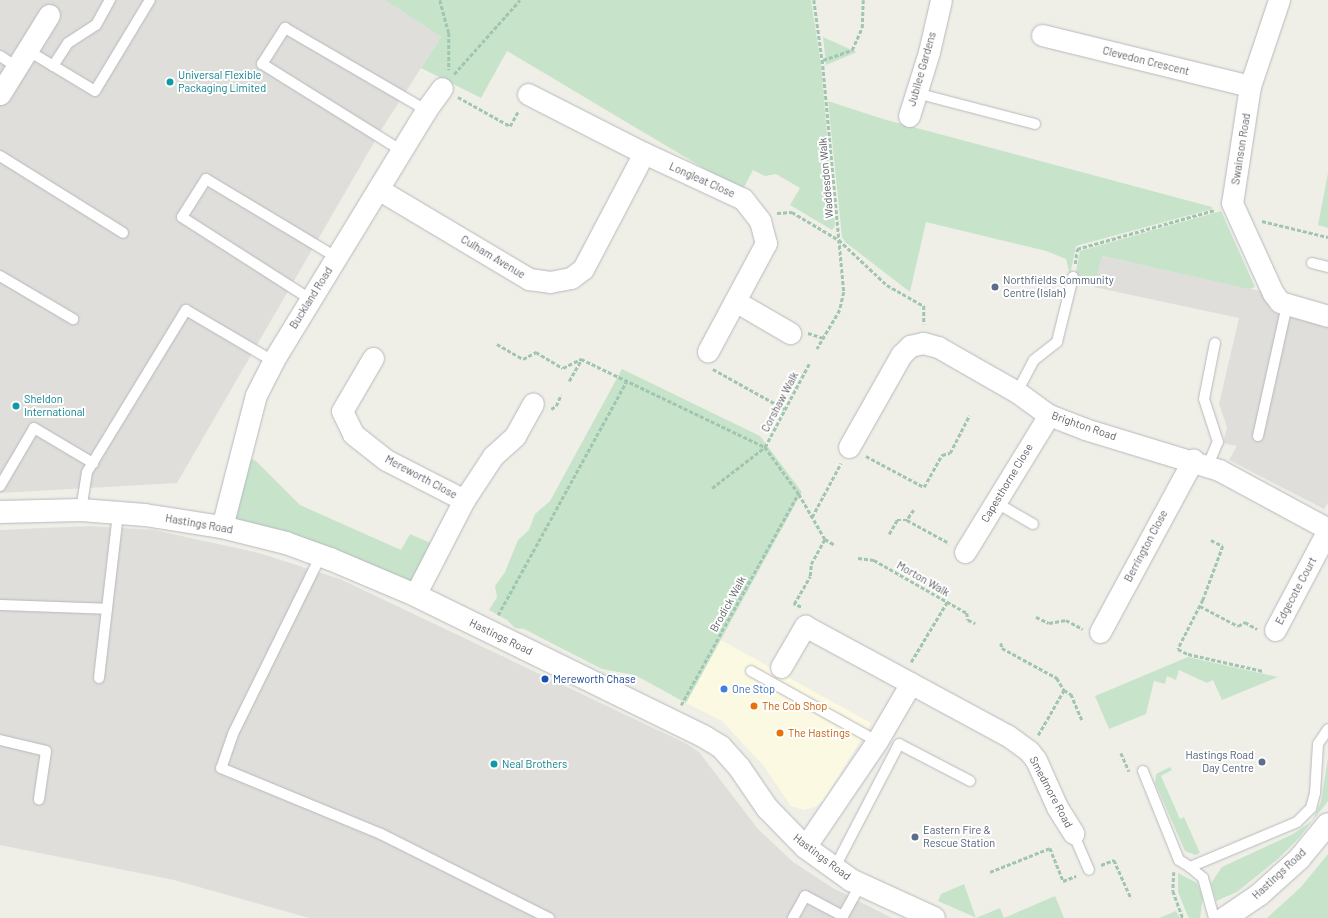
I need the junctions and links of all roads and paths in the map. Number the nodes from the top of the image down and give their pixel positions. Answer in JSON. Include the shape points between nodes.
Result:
{"nodes":[{"id":1,"x":110,"y":0,"type":"edge"},
{"id":2,"x":150,"y":0,"type":"edge"},
{"id":3,"x":440,"y":0,"type":"edge"},
{"id":4,"x":520,"y":0,"type":"edge"},
{"id":5,"x":814,"y":0,"type":"edge"},
{"id":6,"x":863,"y":0,"type":"edge"},
{"id":7,"x":941,"y":0,"type":"edge"},
{"id":8,"x":1279,"y":0,"type":"edge"},
{"id":9,"x":49,"y":15,"type":"dead end"},
{"id":10,"x":1042,"y":35,"type":"dead end"},
{"id":11,"x":15,"y":58,"type":"edge"},
{"id":12,"x":822,"y":60,"type":"junction"},
{"id":13,"x":54,"y":66,"type":"junction"},
{"id":14,"x":445,"y":85,"type":"junction"},
{"id":15,"x":1250,"y":86,"type":"junction"},
{"id":16,"x":2,"y":87,"type":"edge"},
{"id":17,"x":916,"y":93,"type":"junction"},
{"id":18,"x":528,"y":94,"type":"joint"},
{"id":19,"x":426,"y":110,"type":"junction"},
{"id":20,"x":909,"y":116,"type":"dead end"},
{"id":21,"x":1036,"y":124,"type":"dead end"},
{"id":22,"x":402,"y":151,"type":"junction"},
{"id":23,"x":644,"y":153,"type":"junction"},
{"id":24,"x":0,"y":156,"type":"edge"},
{"id":25,"x":378,"y":189,"type":"junction"},
{"id":26,"x":1234,"y":209,"type":"junction"},
{"id":27,"x":760,"y":221,"type":"junction"},
{"id":28,"x":123,"y":232,"type":"dead end"},
{"id":29,"x":1328,"y":237,"type":"edge"},
{"id":30,"x":839,"y":240,"type":"junction"},
{"id":31,"x":336,"y":257,"type":"junction"},
{"id":32,"x":1312,"y":263,"type":"dead end"},
{"id":33,"x":1328,"y":268,"type":"edge"},
{"id":34,"x":0,"y":276,"type":"edge"},
{"id":35,"x":1073,"y":277,"type":"joint"},
{"id":36,"x":310,"y":299,"type":"junction"},
{"id":37,"x":1280,"y":299,"type":"junction"},
{"id":38,"x":734,"y":301,"type":"junction"},
{"id":39,"x":1328,"y":316,"type":"edge"},
{"id":40,"x":73,"y":319,"type":"dead end"},
{"id":41,"x":799,"y":333,"type":"joint"},
{"id":42,"x":823,"y":338,"type":"junction"},
{"id":43,"x":923,"y":343,"type":"junction"},
{"id":44,"x":1215,"y":343,"type":"dead end"},
{"id":45,"x":497,"y":344,"type":"dead end"},
{"id":46,"x":817,"y":349,"type":"dead end"},
{"id":47,"x":708,"y":351,"type":"joint"},
{"id":48,"x":373,"y":358,"type":"dead end"},
{"id":49,"x":581,"y":359,"type":"junction"},
{"id":50,"x":272,"y":361,"type":"junction"},
{"id":51,"x":809,"y":364,"type":"dead end"},
{"id":52,"x":569,"y":381,"type":"dead end"},
{"id":53,"x":626,"y":382,"type":"junction"},
{"id":54,"x":1017,"y":392,"type":"junction"},
{"id":55,"x":533,"y":404,"type":"dead end"},
{"id":56,"x":785,"y":409,"type":"junction"},
{"id":57,"x":1049,"y":415,"type":"junction"},
{"id":58,"x":969,"y":416,"type":"dead end"},
{"id":59,"x":1258,"y":436,"type":"dead end"},
{"id":60,"x":765,"y":447,"type":"junction"},
{"id":61,"x":849,"y":447,"type":"junction"},
{"id":62,"x":93,"y":463,"type":"junction"},
{"id":63,"x":1200,"y":463,"type":"junction"},
{"id":64,"x":0,"y":486,"type":"edge"},
{"id":65,"x":712,"y":488,"type":"dead end"},
{"id":66,"x":799,"y":494,"type":"junction"},
{"id":67,"x":464,"y":500,"type":"junction"},
{"id":68,"x":995,"y":502,"type":"junction"},
{"id":69,"x":81,"y":510,"type":"junction"},
{"id":70,"x":914,"y":510,"type":"dead end"},
{"id":71,"x":0,"y":512,"type":"edge"},
{"id":72,"x":118,"y":513,"type":"junction"},
{"id":73,"x":812,"y":517,"type":"junction"},
{"id":74,"x":908,"y":520,"type":"junction"},
{"id":75,"x":1033,"y":524,"type":"dead end"},
{"id":76,"x":222,"y":527,"type":"junction"},
{"id":77,"x":1328,"y":529,"type":"edge"},
{"id":78,"x":889,"y":534,"type":"dead end"},
{"id":79,"x":825,"y":539,"type":"junction"},
{"id":80,"x":1211,"y":540,"type":"dead end"},
{"id":81,"x":835,"y":544,"type":"dead end"},
{"id":82,"x":965,"y":552,"type":"joint"},
{"id":83,"x":321,"y":556,"type":"junction"},
{"id":84,"x":858,"y":558,"type":"dead end"},
{"id":85,"x":415,"y":595,"type":"junction"},
{"id":86,"x":947,"y":602,"type":"junction"},
{"id":87,"x":0,"y":605,"type":"edge"},
{"id":88,"x":1200,"y":606,"type":"junction"},
{"id":89,"x":107,"y":609,"type":"junction"},
{"id":90,"x":1036,"y":617,"type":"dead end"},
{"id":91,"x":975,"y":623,"type":"dead end"},
{"id":92,"x":805,"y":626,"type":"junction"},
{"id":93,"x":489,"y":630,"type":"junction"},
{"id":94,"x":1275,"y":630,"type":"joint"},
{"id":95,"x":1100,"y":632,"type":"joint"},
{"id":96,"x":1001,"y":643,"type":"dead end"},
{"id":97,"x":781,"y":667,"type":"dead end"},
{"id":98,"x":751,"y":671,"type":"dead end"},
{"id":99,"x":1263,"y":671,"type":"dead end"},
{"id":100,"x":99,"y":678,"type":"dead end"},
{"id":101,"x":906,"y":680,"type":"junction"},
{"id":102,"x":1064,"y":690,"type":"junction"},
{"id":103,"x":1082,"y":720,"type":"dead end"},
{"id":104,"x":672,"y":721,"type":"junction"},
{"id":105,"x":1328,"y":729,"type":"edge"},
{"id":106,"x":0,"y":740,"type":"edge"},
{"id":107,"x":877,"y":741,"type":"junction"},
{"id":108,"x":1029,"y":751,"type":"junction"},
{"id":109,"x":1143,"y":771,"type":"dead end"},
{"id":110,"x":970,"y":781,"type":"dead end"},
{"id":111,"x":39,"y":799,"type":"dead end"},
{"id":112,"x":1328,"y":824,"type":"edge"},
{"id":113,"x":1073,"y":833,"type":"joint"},
{"id":114,"x":805,"y":847,"type":"junction"},
{"id":115,"x":1190,"y":868,"type":"junction"},
{"id":116,"x":834,"y":869,"type":"junction"},
{"id":117,"x":1089,"y":870,"type":"junction"},
{"id":118,"x":990,"y":872,"type":"dead end"},
{"id":119,"x":861,"y":884,"type":"junction"},
{"id":120,"x":1131,"y":898,"type":"dead end"},
{"id":121,"x":844,"y":917,"type":"edge"},
{"id":122,"x":549,"y":918,"type":"edge"},
{"id":123,"x":794,"y":918,"type":"edge"},
{"id":124,"x":934,"y":918,"type":"edge"},
{"id":125,"x":1214,"y":918,"type":"edge"},
{"id":126,"x":1225,"y":918,"type":"edge"}],
"edges":[{"from":1,"to":13,"type":"lane","via":[[96,25],[68,43]]},
{"from":2,"to":13,"type":"lane","via":[[95,90]]},
{"from":3,"to":14,"type":"path","via":[[449,33]]},
{"from":4,"to":14,"type":"path"},
{"from":5,"to":12,"type":"path","name":"Waddesdon Walk"},
{"from":6,"to":12,"type":"path","via":[[862,28],[852,50]]},
{"from":7,"to":17,"type":"street","name":"Jubilee Gardens"},
{"from":8,"to":15,"type":"street","name":"Swainson Road"},
{"from":9,"to":11,"type":"street"},
{"from":10,"to":15,"type":"street","name":"Clevedon Crescent"},
{"from":11,"to":13,"type":"lane"},
{"from":11,"to":16,"type":"street"},
{"from":12,"to":30,"type":"path","name":"Waddesdon Walk"},
{"from":14,"to":18,"type":"path","via":[[510,126]]},
{"from":14,"to":19,"type":"street","name":"Buckland Road"},
{"from":15,"to":26,"type":"street","name":"Swainson Road"},
{"from":17,"to":20,"type":"street","name":"Jubilee Gardens"},
{"from":17,"to":21,"type":"lane"},
{"from":18,"to":23,"type":"street","name":"Longleat Close"},
{"from":19,"to":22,"type":"street","name":"Buckland Road"},
{"from":19,"to":22,"type":"lane","via":[[285,28],[262,64]]},
{"from":22,"to":25,"type":"street","name":"Buckland Road"},
{"from":23,"to":25,"type":"street","name":"Culham Avenue","via":[[583,269],[571,278],[550,282],[529,279]]},
{"from":23,"to":27,"type":"street","name":"Longleat Close","via":[[743,199]]},
{"from":24,"to":28,"type":"lane"},
{"from":25,"to":31,"type":"street","name":"Buckland Road"},
{"from":26,"to":29,"type":"path"},
{"from":26,"to":35,"type":"path","via":[[1220,209],[1078,249]]},
{"from":26,"to":37,"type":"street"},
{"from":27,"to":30,"type":"path","via":[[783,211],[792,212]]},
{"from":27,"to":38,"type":"street","name":"Longleat Close","via":[[766,243]]},
{"from":30,"to":42,"type":"path","name":"Waddesdon Walk","via":[[844,292],[840,310]]},
{"from":30,"to":43,"type":"path","via":[[887,285],[924,306]]},
{"from":31,"to":36,"type":"street","name":"Buckland Road"},
{"from":31,"to":36,"type":"lane","via":[[206,179],[186,210],[182,217]]},
{"from":32,"to":33,"type":"lane"},
{"from":34,"to":40,"type":"lane"},
{"from":35,"to":54,"type":"lane","via":[[1057,342],[1034,360]]},
{"from":36,"to":50,"type":"street","name":"Buckland Road"},
{"from":37,"to":39,"type":"street"},
{"from":37,"to":59,"type":"lane"},
{"from":38,"to":41,"type":"street"},
{"from":38,"to":47,"type":"street","name":"Longleat Close"},
{"from":41,"to":42,"type":"path"},
{"from":42,"to":46,"type":"path","name":"Waddesdon Walk"},
{"from":43,"to":54,"type":"street","name":"Brighton Road","via":[[938,347]]},
{"from":43,"to":61,"type":"street","via":[[910,346],[901,355]]},
{"from":44,"to":63,"type":"lane","via":[[1204,399],[1218,442]]},
{"from":45,"to":49,"type":"path","via":[[523,359],[536,352],[563,368]]},
{"from":47,"to":56,"type":"path","via":[[703,363]]},
{"from":48,"to":67,"type":"street","name":"Mereworth Close","via":[[342,410],[353,434],[386,460]]},
{"from":49,"to":52,"type":"path"},
{"from":49,"to":53,"type":"path"},
{"from":50,"to":62,"type":"lane","via":[[186,310]]},
{"from":50,"to":76,"type":"street","name":"Buckland Road","via":[[256,395]]},
{"from":51,"to":56,"type":"path","name":"Corshaw Walk"},
{"from":53,"to":60,"type":"path"},
{"from":53,"to":93,"type":"path"},
{"from":54,"to":57,"type":"street","name":"Brighton Road"},
{"from":55,"to":67,"type":"street","name":"Mereworth Close","via":[[516,436],[493,456]]},
{"from":56,"to":60,"type":"path","name":"Corshaw Walk"},
{"from":57,"to":63,"type":"street","name":"Brighton Road","via":[[1085,429]]},
{"from":57,"to":68,"type":"street","name":"Capesthorne Close"},
{"from":58,"to":61,"type":"path","via":[[950,453],[942,455],[924,487]]},
{"from":60,"to":65,"type":"path"},
{"from":60,"to":66,"type":"path"},
{"from":61,"to":73,"type":"path"},
{"from":62,"to":64,"type":"lane","via":[[34,428]]},
{"from":62,"to":69,"type":"lane","via":[[87,472]]},
{"from":63,"to":77,"type":"street","name":"Brighton Road"},
{"from":63,"to":95,"type":"street","name":"Berrington Close"},
{"from":66,"to":73,"type":"path"},
{"from":66,"to":104,"type":"path","name":"Brodick Walk"},
{"from":67,"to":85,"type":"street","name":"Mereworth Close"},
{"from":68,"to":75,"type":"lane"},
{"from":68,"to":82,"type":"street","name":"Capesthorne Close"},
{"from":69,"to":71,"type":"street","name":"Hastings Road"},
{"from":69,"to":72,"type":"street","name":"Hastings Road"},
{"from":70,"to":74,"type":"path"},
{"from":72,"to":76,"type":"street","name":"Hastings Road"},
{"from":72,"to":89,"type":"lane"},
{"from":73,"to":79,"type":"path"},
{"from":74,"to":78,"type":"path","via":[[897,520]]},
{"from":74,"to":82,"type":"path"},
{"from":76,"to":83,"type":"street","name":"Hastings Road","via":[[286,543]]},
{"from":77,"to":94,"type":"street","name":"Edgecote Court"},
{"from":79,"to":81,"type":"path"},
{"from":79,"to":92,"type":"path","via":[[811,564],[810,576],[794,604],[809,611]]},
{"from":80,"to":88,"type":"path","via":[[1223,546]]},
{"from":83,"to":85,"type":"street","name":"Hastings Road"},
{"from":83,"to":122,"type":"lane","via":[[233,734],[221,768],[381,834]]},
{"from":84,"to":86,"type":"path","name":"Morton Walk","via":[[874,560]]},
{"from":85,"to":93,"type":"street","name":"Hastings Road"},
{"from":86,"to":91,"type":"path","name":"Morton Walk","via":[[966,613],[968,620]]},
{"from":86,"to":101,"type":"path"},
{"from":87,"to":89,"type":"lane"},
{"from":88,"to":94,"type":"path","via":[[1238,626],[1245,622],[1272,637]]},
{"from":88,"to":99,"type":"path","via":[[1178,649],[1188,654]]},
{"from":89,"to":100,"type":"lane"},
{"from":90,"to":95,"type":"path","via":[[1050,623],[1066,620],[1097,637]]},
{"from":92,"to":97,"type":"street"},
{"from":92,"to":101,"type":"street","name":"Smedmore Road"},
{"from":93,"to":104,"type":"street","name":"Hastings Road"},
{"from":96,"to":102,"type":"path","via":[[1002,648],[1057,678]]},
{"from":98,"to":107,"type":"lane"},
{"from":101,"to":107,"type":"street"},
{"from":101,"to":108,"type":"street","name":"Smedmore Road","via":[[1007,735]]},
{"from":102,"to":103,"type":"path","via":[[1071,694]]},
{"from":102,"to":108,"type":"path"},
{"from":104,"to":114,"type":"street","name":"Hastings Road","via":[[720,747],[739,766],[767,808]]},
{"from":105,"to":115,"type":"lane","via":[[1318,744],[1315,793],[1310,808],[1297,822]]},
{"from":106,"to":111,"type":"lane","via":[[46,751]]},
{"from":107,"to":114,"type":"street"},
{"from":108,"to":113,"type":"street","name":"Smedmore Road"},
{"from":109,"to":115,"type":"lane","via":[[1179,860]]},
{"from":110,"to":116,"type":"lane","via":[[899,744]]},
{"from":112,"to":126,"type":"street","name":"Hastings Road","via":[[1299,859],[1259,895]]},
{"from":113,"to":117,"type":"lane","name":"Smedmore Road"},
{"from":114,"to":116,"type":"street","name":"Hastings Road"},
{"from":115,"to":125,"type":"lane","via":[[1203,878]]},
{"from":116,"to":119,"type":"street","name":"Hastings Road"},
{"from":117,"to":118,"type":"path","via":[[1064,881],[1050,848]]},
{"from":117,"to":120,"type":"path","via":[[1114,860]]},
{"from":119,"to":121,"type":"lane"},
{"from":119,"to":124,"type":"street","name":"Hastings Road"},
{"from":121,"to":123,"type":"lane","via":[[805,896]]}]}
